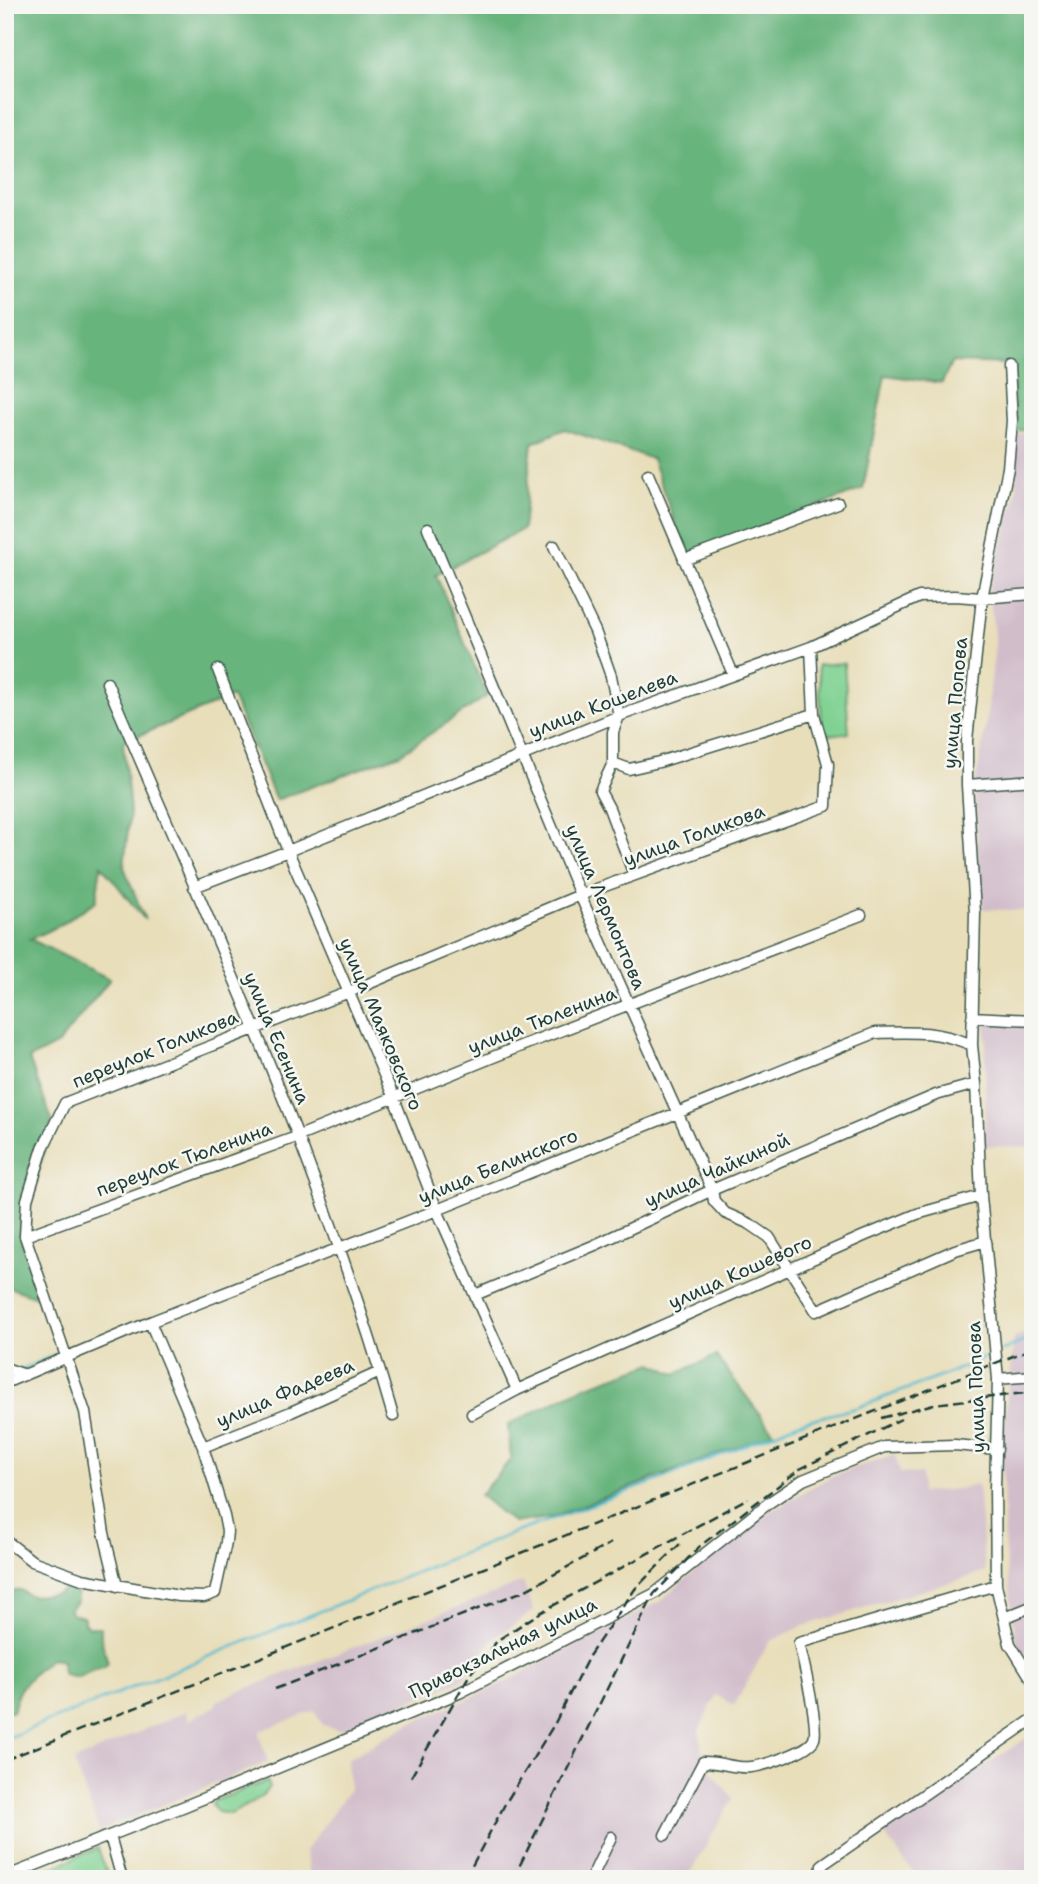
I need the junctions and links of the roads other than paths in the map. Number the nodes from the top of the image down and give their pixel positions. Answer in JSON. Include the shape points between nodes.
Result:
{"nodes":[{"id":1,"x":1009,"y":366,"type":"dead end"},
{"id":2,"x":648,"y":474,"type":"dead end"},
{"id":3,"x":838,"y":503,"type":"dead end"},
{"id":4,"x":428,"y":528,"type":"dead end"},
{"id":5,"x":554,"y":546,"type":"dead end"},
{"id":6,"x":684,"y":560,"type":"junction"},
{"id":7,"x":1033,"y":594,"type":"edge"},
{"id":8,"x":982,"y":598,"type":"junction"},
{"id":9,"x":811,"y":647,"type":"junction"},
{"id":10,"x":218,"y":670,"type":"dead end"},
{"id":11,"x":733,"y":674,"type":"junction"},
{"id":12,"x":107,"y":683,"type":"dead end"},
{"id":13,"x":814,"y":714,"type":"junction"},
{"id":14,"x":619,"y":716,"type":"junction"},
{"id":15,"x":523,"y":754,"type":"junction"},
{"id":16,"x":613,"y":763,"type":"junction"},
{"id":17,"x":1033,"y":780,"type":"edge"},
{"id":18,"x":967,"y":785,"type":"junction"},
{"id":19,"x":288,"y":851,"type":"junction"},
{"id":20,"x":634,"y":875,"type":"junction"},
{"id":21,"x":194,"y":887,"type":"junction"},
{"id":22,"x":580,"y":895,"type":"junction"},
{"id":23,"x":861,"y":915,"type":"dead end"},
{"id":24,"x":349,"y":992,"type":"junction"},
{"id":25,"x":629,"y":1004,"type":"junction"},
{"id":26,"x":972,"y":1017,"type":"junction"},
{"id":27,"x":1033,"y":1020,"type":"edge"},
{"id":28,"x":254,"y":1028,"type":"junction"},
{"id":29,"x":972,"y":1045,"type":"junction"},
{"id":30,"x":976,"y":1084,"type":"junction"},
{"id":31,"x":394,"y":1098,"type":"junction"},
{"id":32,"x":678,"y":1112,"type":"junction"},
{"id":33,"x":299,"y":1136,"type":"junction"},
{"id":34,"x":712,"y":1190,"type":"junction"},
{"id":35,"x":981,"y":1196,"type":"junction"},
{"id":36,"x":437,"y":1210,"type":"junction"},
{"id":37,"x":25,"y":1236,"type":"junction"},
{"id":38,"x":986,"y":1241,"type":"junction"},
{"id":39,"x":340,"y":1249,"type":"junction"},
{"id":40,"x":789,"y":1270,"type":"junction"},
{"id":41,"x":475,"y":1295,"type":"junction"},
{"id":42,"x":150,"y":1322,"type":"junction"},
{"id":43,"x":66,"y":1358,"type":"junction"},
{"id":44,"x":5,"y":1368,"type":"edge"},
{"id":45,"x":380,"y":1372,"type":"junction"},
{"id":46,"x":25,"y":1374,"type":"junction"},
{"id":47,"x":1033,"y":1376,"type":"edge"},
{"id":48,"x":998,"y":1380,"type":"junction"},
{"id":49,"x":5,"y":1383,"type":"edge"},
{"id":50,"x":517,"y":1390,"type":"junction"},
{"id":51,"x":472,"y":1414,"type":"dead end"},
{"id":52,"x":393,"y":1416,"type":"dead end"},
{"id":53,"x":203,"y":1447,"type":"junction"},
{"id":54,"x":997,"y":1449,"type":"junction"},
{"id":55,"x":5,"y":1540,"type":"edge"},
{"id":56,"x":996,"y":1585,"type":"junction"},
{"id":57,"x":117,"y":1586,"type":"junction"},
{"id":58,"x":1033,"y":1606,"type":"edge"},
{"id":59,"x":1004,"y":1618,"type":"junction"},
{"id":60,"x":1033,"y":1681,"type":"edge"},
{"id":61,"x":1033,"y":1719,"type":"edge"},
{"id":62,"x":665,"y":1835,"type":"dead end"},
{"id":63,"x":110,"y":1836,"type":"junction"},
{"id":64,"x":611,"y":1837,"type":"dead end"},
{"id":65,"x":821,"y":1874,"type":"dead end"},
{"id":66,"x":5,"y":1877,"type":"edge"},
{"id":67,"x":122,"y":1879,"type":"edge"},
{"id":68,"x":591,"y":1879,"type":"edge"}],
"edges":[{"from":1,"to":8,"type":"street","name":"улица Попова","via":[[1012,421],[1008,468]]},
{"from":2,"to":6,"type":"street"},
{"from":3,"to":6,"type":"street"},
{"from":4,"to":15,"type":"street","name":"улица Лермонтова"},
{"from":5,"to":14,"type":"street","via":[[595,631]]},
{"from":6,"to":11,"type":"street"},
{"from":7,"to":8,"type":"street","name":"улица Кошелева"},
{"from":8,"to":9,"type":"street","name":"улица Кошелева","via":[[919,597]]},
{"from":8,"to":18,"type":"street","name":"улица Попова","via":[[967,740]]},
{"from":9,"to":11,"type":"street","name":"улица Кошелева"},
{"from":9,"to":13,"type":"street","name":"улица Голикова"},
{"from":10,"to":19,"type":"street","name":"улица Маяковского"},
{"from":11,"to":14,"type":"street","name":"улица Кошелева"},
{"from":12,"to":21,"type":"street","name":"улица Есенина"},
{"from":13,"to":16,"type":"street","via":[[659,762],[629,769]]},
{"from":13,"to":20,"type":"street","name":"улица Голикова","via":[[828,764],[826,806]]},
{"from":14,"to":15,"type":"street","name":"улица Кошелева"},
{"from":14,"to":16,"type":"street","via":[[613,732]]},
{"from":15,"to":19,"type":"street","name":"улица Кошелева"},
{"from":15,"to":22,"type":"street","name":"улица Лермонтова"},
{"from":16,"to":20,"type":"street","via":[[600,791]]},
{"from":17,"to":18,"type":"street"},
{"from":18,"to":26,"type":"street","name":"улица Попова","via":[[975,914]]},
{"from":19,"to":21,"type":"street","name":"улица Кошелева"},
{"from":19,"to":24,"type":"street","name":"улица Маяковского"},
{"from":20,"to":22,"type":"street","name":"улица Голикова"},
{"from":21,"to":28,"type":"street","name":"улица Есенина"},
{"from":22,"to":24,"type":"street","name":"улица Голикова"},
{"from":22,"to":25,"type":"street","name":"улица Лермонтова"},
{"from":23,"to":25,"type":"street","name":"улица Тюленина"},
{"from":24,"to":28,"type":"street","name":"переулок Голикова"},
{"from":24,"to":31,"type":"street","name":"улица Маяковского"},
{"from":25,"to":31,"type":"street","name":"улица Тюленина"},
{"from":25,"to":32,"type":"street","name":"улица Лермонтова"},
{"from":26,"to":27,"type":"street"},
{"from":26,"to":29,"type":"street","name":"улица Попова"},
{"from":28,"to":33,"type":"street","name":"улица Есенина"},
{"from":28,"to":37,"type":"street","name":"переулок Голикова","via":[[65,1103],[43,1149],[27,1200]]},
{"from":29,"to":30,"type":"street"},
{"from":29,"to":32,"type":"street","name":"улица Белинского","via":[[932,1032],[875,1033]]},
{"from":30,"to":34,"type":"street","name":"улица Чайкиной","via":[[936,1096]]},
{"from":30,"to":35,"type":"street","name":"улица Попова"},
{"from":31,"to":33,"type":"street","name":"переулок Тюленина"},
{"from":31,"to":36,"type":"street","name":"улица Маяковского"},
{"from":32,"to":34,"type":"street","name":"улица Лермонтова"},
{"from":32,"to":36,"type":"street","name":"улица Белинского"},
{"from":33,"to":37,"type":"street","name":"переулок Тюленина"},
{"from":33,"to":39,"type":"street","name":"улица Есенина"},
{"from":34,"to":40,"type":"street","name":"улица Лермонтова","via":[[714,1201],[725,1213],[769,1237]]},
{"from":34,"to":41,"type":"street","name":"улица Чайкиной"},
{"from":35,"to":38,"type":"street","name":"улица Попова"},
{"from":35,"to":40,"type":"street","name":"улица Кошевого","via":[[917,1214]]},
{"from":36,"to":39,"type":"street","name":"улица Белинского"},
{"from":36,"to":41,"type":"street","name":"улица Маяковского"},
{"from":37,"to":43,"type":"street"},
{"from":38,"to":40,"type":"street","name":"улица Лермонтова","via":[[816,1311]]},
{"from":38,"to":48,"type":"street","name":"улица Попова"},
{"from":39,"to":42,"type":"street","name":"улица Белинского"},
{"from":39,"to":45,"type":"street","name":"улица Есенина"},
{"from":40,"to":50,"type":"street","name":"улица Кошевого"},
{"from":41,"to":50,"type":"street","name":"улица Маяковского"},
{"from":42,"to":43,"type":"street","name":"улица Белинского"},
{"from":42,"to":53,"type":"street"},
{"from":43,"to":46,"type":"street","name":"улица Белинского"},
{"from":43,"to":57,"type":"street","via":[[85,1412]]},
{"from":44,"to":46,"type":"street"},
{"from":45,"to":52,"type":"street","name":"улица Есенина"},
{"from":45,"to":53,"type":"street","name":"улица Фадеева"},
{"from":46,"to":49,"type":"street","name":"улица Белинского"},
{"from":47,"to":48,"type":"street"},
{"from":48,"to":54,"type":"street","name":"улица Попова"},
{"from":50,"to":51,"type":"street","name":"улица Кошевого"},
{"from":53,"to":57,"type":"street","via":[[227,1531],[212,1596],[178,1596]]},
{"from":54,"to":56,"type":"street","name":"улица Попова"},
{"from":54,"to":63,"type":"street","name":"Привокзальная улица","via":[[884,1447],[803,1480],[654,1594],[498,1675]]},
{"from":55,"to":57,"type":"street","via":[[32,1561]]},
{"from":56,"to":59,"type":"street","name":"улица Попова"},
{"from":56,"to":62,"type":"street","via":[[799,1643],[815,1738],[794,1753],[754,1767],[703,1762]]},
{"from":58,"to":59,"type":"street"},
{"from":59,"to":60,"type":"street","name":"улица Попова","via":[[1010,1644]]},
{"from":61,"to":65,"type":"street","via":[[822,1864]]},
{"from":63,"to":66,"type":"street","name":"Привокзальная улица"},
{"from":63,"to":67,"type":"street"},
{"from":64,"to":68,"type":"street"}]}
